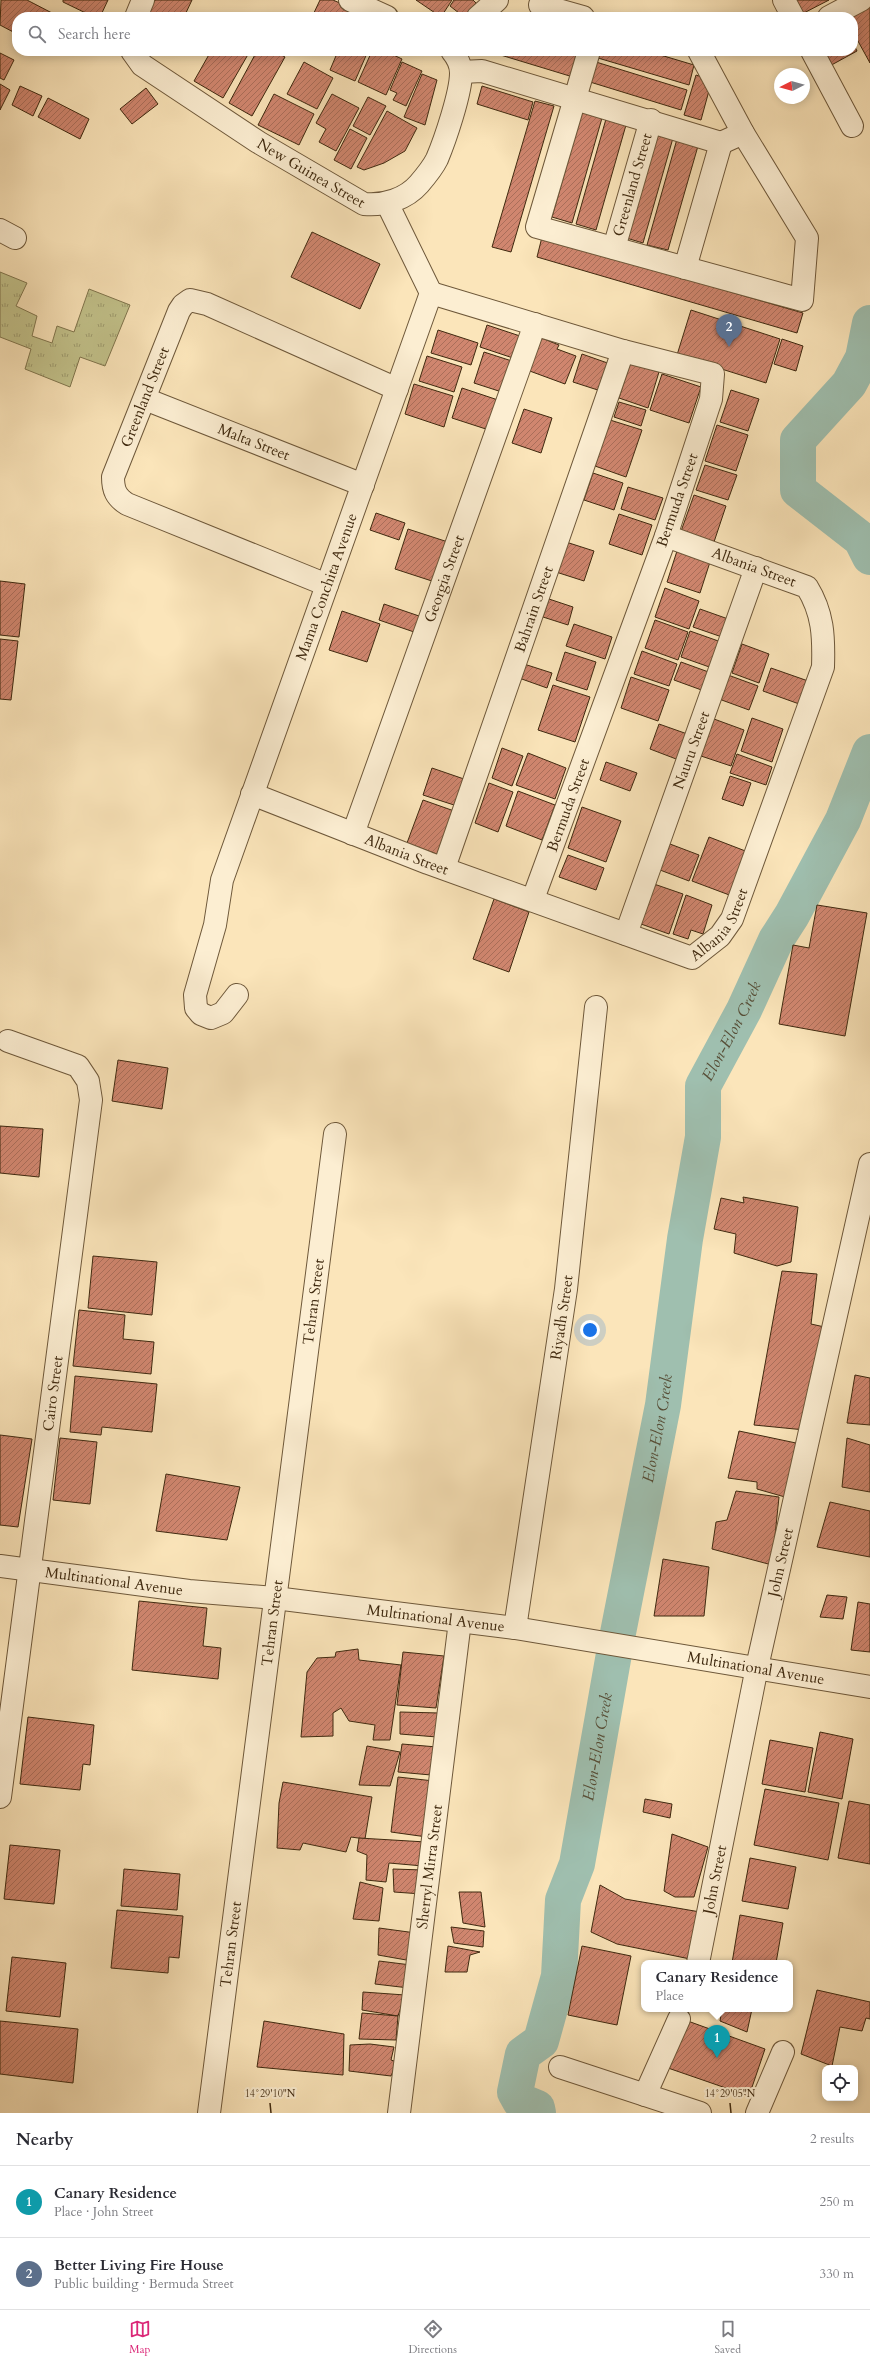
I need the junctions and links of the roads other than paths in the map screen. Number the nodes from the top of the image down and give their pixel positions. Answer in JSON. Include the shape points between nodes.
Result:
{"nodes":[{"id":1,"x":143,"y":0,"type":"edge"},
{"id":2,"x":350,"y":0,"type":"edge"},
{"id":3,"x":497,"y":0,"type":"edge"},
{"id":4,"x":784,"y":0,"type":"edge"},
{"id":5,"x":861,"y":0,"type":"edge"},
{"id":6,"x":540,"y":5,"type":"dead end"},
{"id":7,"x":138,"y":12,"type":"edge"},
{"id":8,"x":376,"y":12,"type":"edge"},
{"id":9,"x":484,"y":12,"type":"edge"},
{"id":10,"x":565,"y":12,"type":"edge"},
{"id":11,"x":790,"y":12,"type":"edge"},
{"id":12,"x":838,"y":12,"type":"edge"},
{"id":13,"x":135,"y":56,"type":"edge"},
{"id":14,"x":454,"y":56,"type":"edge"},
{"id":15,"x":588,"y":56,"type":"edge"},
{"id":16,"x":702,"y":56,"type":"edge"},
{"id":17,"x":815,"y":56,"type":"edge"},
{"id":18,"x":461,"y":72,"type":"junction"},
{"id":19,"x":575,"y":98,"type":"junction"},
{"id":20,"x":650,"y":120,"type":"junction"},
{"id":21,"x":852,"y":126,"type":"dead end"},
{"id":22,"x":743,"y":133,"type":"junction"},
{"id":23,"x":722,"y":143,"type":"junction"},
{"id":24,"x":387,"y":203,"type":"junction"},
{"id":25,"x":614,"y":248,"type":"junction"},
{"id":26,"x":685,"y":268,"type":"junction"},
{"id":27,"x":431,"y":293,"type":"junction"},
{"id":28,"x":535,"y":324,"type":"junction"},
{"id":29,"x":623,"y":351,"type":"junction"},
{"id":30,"x":397,"y":389,"type":"junction"},
{"id":31,"x":145,"y":399,"type":"junction"},
{"id":32,"x":363,"y":485,"type":"junction"},
{"id":33,"x":666,"y":536,"type":"junction"},
{"id":34,"x":756,"y":568,"type":"junction"},
{"id":35,"x":327,"y":585,"type":"junction"},
{"id":36,"x":252,"y":794,"type":"junction"},
{"id":37,"x":353,"y":834,"type":"junction"},
{"id":38,"x":444,"y":868,"type":"junction"},
{"id":39,"x":534,"y":899,"type":"junction"},
{"id":40,"x":626,"y":934,"type":"junction"},
{"id":41,"x":237,"y":995,"type":"dead end"},
{"id":42,"x":596,"y":1007,"type":"dead end"},
{"id":43,"x":8,"y":1041,"type":"dead end"},
{"id":44,"x":335,"y":1134,"type":"dead end"},
{"id":45,"x":870,"y":1164,"type":"edge"},
{"id":46,"x":0,"y":1566,"type":"edge"},
{"id":47,"x":31,"y":1570,"type":"junction"},
{"id":48,"x":275,"y":1598,"type":"junction"},
{"id":49,"x":460,"y":1621,"type":"junction"},
{"id":50,"x":515,"y":1628,"type":"junction"},
{"id":51,"x":757,"y":1667,"type":"junction"},
{"id":52,"x":870,"y":1687,"type":"edge"},
{"id":53,"x":0,"y":1797,"type":"edge"},
{"id":54,"x":699,"y":1960,"type":"edge"},
{"id":55,"x":679,"y":2019,"type":"dead end"},
{"id":56,"x":783,"y":2052,"type":"dead end"},
{"id":57,"x":560,"y":2067,"type":"dead end"},
{"id":58,"x":645,"y":2095,"type":"junction"},
{"id":59,"x":209,"y":2113,"type":"edge"},
{"id":60,"x":399,"y":2113,"type":"edge"},
{"id":61,"x":700,"y":2113,"type":"edge"},
{"id":62,"x":757,"y":2113,"type":"edge"}],
"edges":[{"from":1,"to":7,"type":"street"},
{"from":2,"to":8,"type":"street"},
{"from":3,"to":9,"type":"street"},
{"from":4,"to":11,"type":"street"},
{"from":5,"to":12,"type":"street"},
{"from":6,"to":10,"type":"street"},
{"from":13,"to":24,"type":"street","name":"New Guinea Street","via":[[142,66],[258,142],[364,204]]},
{"from":14,"to":18,"type":"street"},
{"from":15,"to":19,"type":"street"},
{"from":16,"to":22,"type":"street"},
{"from":17,"to":21,"type":"street"},
{"from":18,"to":19,"type":"street","via":[[482,71]]},
{"from":18,"to":24,"type":"street","name":"New Guinea Street","via":[[459,90],[437,160],[420,184]]},
{"from":19,"to":20,"type":"street"},
{"from":19,"to":25,"type":"street","via":[[537,227]]},
{"from":20,"to":23,"type":"street"},
{"from":20,"to":25,"type":"street","name":"Greenland Street"},
{"from":22,"to":23,"type":"street"},
{"from":22,"to":26,"type":"street","via":[[807,238],[802,300]]},
{"from":23,"to":26,"type":"street"},
{"from":24,"to":27,"type":"street"},
{"from":25,"to":26,"type":"street"},
{"from":27,"to":28,"type":"street","name":"Bermuda Street"},
{"from":27,"to":30,"type":"street","name":"Mama Conchita Avenue"},
{"from":28,"to":29,"type":"street","name":"Bermuda Street"},
{"from":28,"to":37,"type":"street","name":"Georgia Street"},
{"from":29,"to":33,"type":"street","name":"Bermuda Street","via":[[713,374],[711,399]]},
{"from":29,"to":38,"type":"street","name":"Bahrain Street"},
{"from":30,"to":31,"type":"street","name":"Greenland Street","via":[[207,304],[190,300],[179,311]]},
{"from":30,"to":32,"type":"street","name":"Mama Conchita Avenue"},
{"from":31,"to":32,"type":"street","name":"Malta Street"},
{"from":31,"to":35,"type":"street","name":"Greenland Street","via":[[113,477],[113,485],[119,499]]},
{"from":32,"to":35,"type":"street","name":"Mama Conchita Avenue"},
{"from":33,"to":34,"type":"street","name":"Albania Street"},
{"from":33,"to":39,"type":"street","name":"Bermuda Street"},
{"from":34,"to":40,"type":"street","name":"Nauru Street"},
{"from":34,"to":40,"type":"street","name":"Albania Street","via":[[807,587],[817,604],[824,641],[823,667],[732,919],[720,936],[692,958]]},
{"from":35,"to":36,"type":"street","name":"Mama Conchita Avenue"},
{"from":36,"to":37,"type":"street","name":"Albania Street"},
{"from":36,"to":41,"type":"street","name":"Mama Conchita Avenue","via":[[222,880],[215,925],[195,995],[196,1008],[201,1014],[211,1018],[223,1013]]},
{"from":37,"to":38,"type":"street","name":"Albania Street"},
{"from":38,"to":39,"type":"street","name":"Albania Street"},
{"from":39,"to":40,"type":"street","name":"Albania Street"},
{"from":42,"to":50,"type":"street","name":"Riyadh Street","via":[[566,1288]]},
{"from":43,"to":47,"type":"street","name":"Cairo Street","via":[[78,1066],[88,1081],[91,1100]]},
{"from":44,"to":48,"type":"street","name":"Tehran Street"},
{"from":45,"to":51,"type":"street","name":"John Street"},
{"from":46,"to":47,"type":"street","name":"Multinational Avenue"},
{"from":47,"to":48,"type":"street","name":"Multinational Avenue","via":[[189,1591]]},
{"from":47,"to":53,"type":"street","name":"Cairo Street"},
{"from":48,"to":49,"type":"street","name":"Multinational Avenue"},
{"from":48,"to":59,"type":"street","name":"Tehran Street"},
{"from":49,"to":50,"type":"street","name":"Multinational Avenue"},
{"from":49,"to":60,"type":"street","name":"Sherryl Mirra Street"},
{"from":50,"to":51,"type":"street","name":"Multinational Avenue"},
{"from":51,"to":52,"type":"street","name":"Multinational Avenue"},
{"from":51,"to":54,"type":"street","name":"John Street"},
{"from":55,"to":58,"type":"street"},
{"from":56,"to":62,"type":"street"},
{"from":57,"to":58,"type":"street"},
{"from":58,"to":61,"type":"street"}]}
